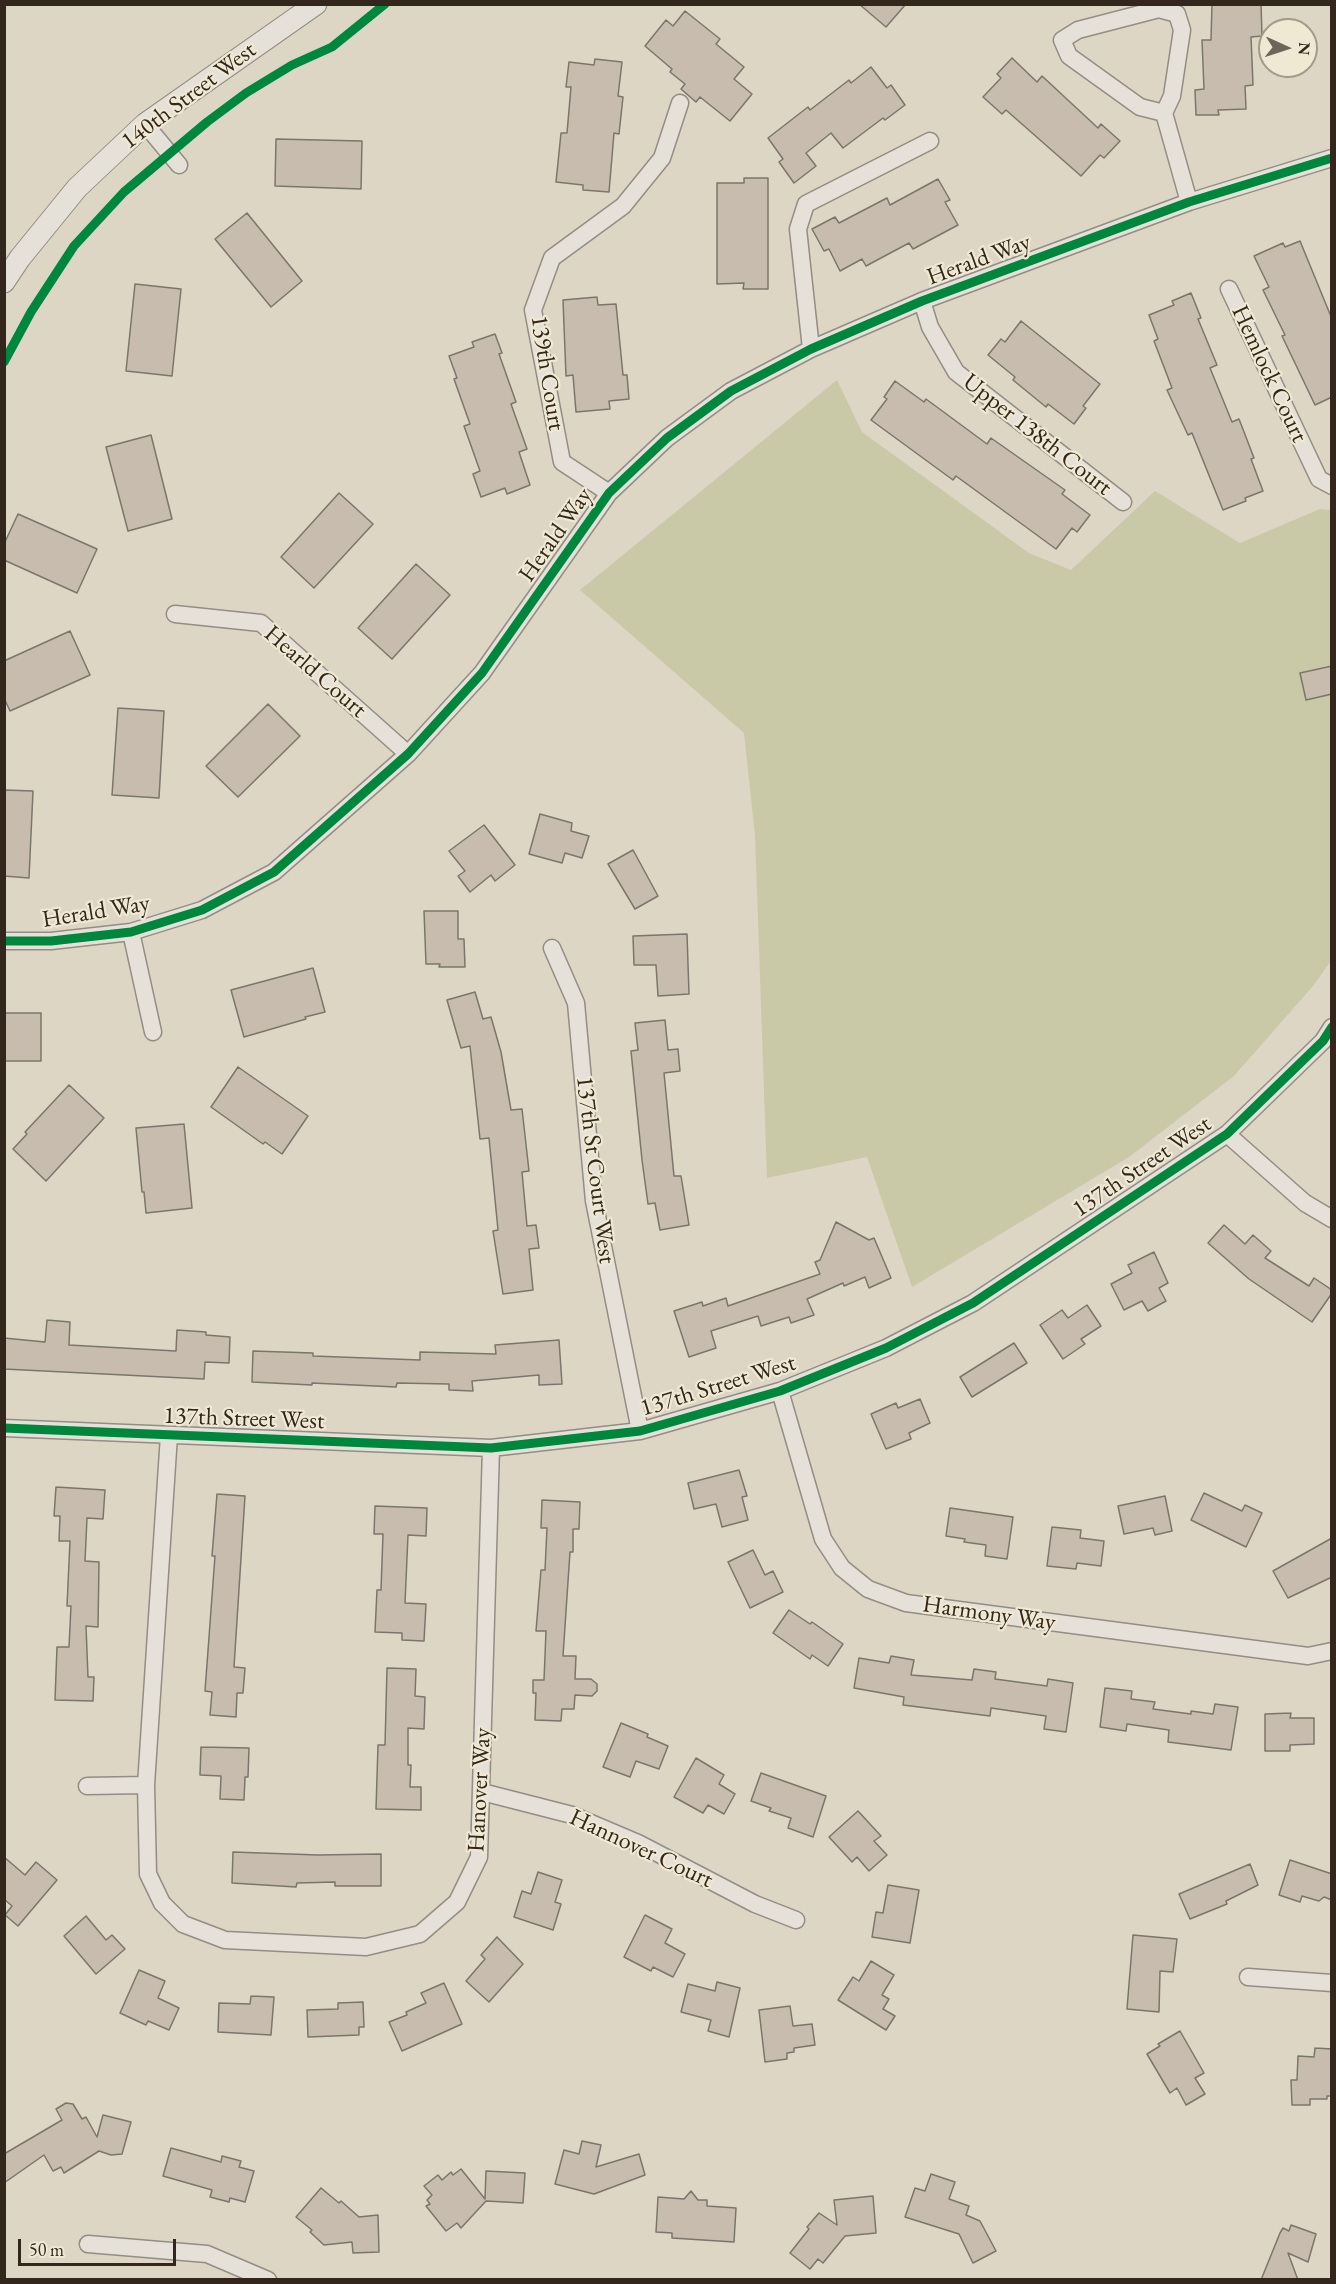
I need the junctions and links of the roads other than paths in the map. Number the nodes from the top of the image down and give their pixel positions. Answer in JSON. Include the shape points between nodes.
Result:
{"nodes":[{"id":1,"x":316,"y":4,"type":"edge"},
{"id":2,"x":680,"y":103,"type":"dead end"},
{"id":3,"x":1164,"y":113,"type":"junction"},
{"id":4,"x":145,"y":124,"type":"junction"},
{"id":5,"x":930,"y":141,"type":"dead end"},
{"id":6,"x":1332,"y":158,"type":"edge"},
{"id":7,"x":179,"y":165,"type":"dead end"},
{"id":8,"x":1190,"y":202,"type":"junction"},
{"id":9,"x":4,"y":282,"type":"edge"},
{"id":10,"x":1229,"y":289,"type":"dead end"},
{"id":11,"x":922,"y":302,"type":"junction"},
{"id":12,"x":811,"y":349,"type":"junction"},
{"id":13,"x":1332,"y":486,"type":"edge"},
{"id":14,"x":609,"y":493,"type":"junction"},
{"id":15,"x":1123,"y":502,"type":"dead end"},
{"id":16,"x":175,"y":614,"type":"dead end"},
{"id":17,"x":408,"y":754,"type":"junction"},
{"id":18,"x":131,"y":932,"type":"junction"},
{"id":19,"x":4,"y":941,"type":"edge"},
{"id":20,"x":552,"y":948,"type":"dead end"},
{"id":21,"x":1332,"y":1027,"type":"edge"},
{"id":22,"x":153,"y":1032,"type":"dead end"},
{"id":23,"x":1227,"y":1134,"type":"junction"},
{"id":24,"x":1332,"y":1219,"type":"edge"},
{"id":25,"x":780,"y":1391,"type":"junction"},
{"id":26,"x":4,"y":1428,"type":"edge"},
{"id":27,"x":640,"y":1431,"type":"junction"},
{"id":28,"x":169,"y":1435,"type":"junction"},
{"id":29,"x":491,"y":1448,"type":"junction"},
{"id":30,"x":1332,"y":1651,"type":"edge"},
{"id":31,"x":146,"y":1785,"type":"junction"},
{"id":32,"x":87,"y":1786,"type":"dead end"},
{"id":33,"x":482,"y":1792,"type":"junction"},
{"id":34,"x":796,"y":1920,"type":"dead end"},
{"id":35,"x":1248,"y":1977,"type":"dead end"},
{"id":36,"x":1332,"y":1983,"type":"edge"},
{"id":37,"x":88,"y":2244,"type":"dead end"},
{"id":38,"x":268,"y":2280,"type":"edge"}],
"edges":[{"from":1,"to":4,"type":"street","name":"140th Street West"},
{"from":2,"to":14,"type":"street","name":"139th Court","via":[[662,158],[623,206],[552,258],[533,310],[562,462]]},
{"from":3,"to":3,"type":"street","via":[[1172,96],[1182,30],[1177,14],[1159,9],[1078,30],[1062,40],[1069,56],[1140,107]]},
{"from":3,"to":8,"type":"street"},
{"from":4,"to":7,"type":"street"},
{"from":4,"to":9,"type":"street","name":"140th Street West","via":[[77,188]]},
{"from":5,"to":12,"type":"street","via":[[806,204],[798,229]]},
{"from":6,"to":8,"type":"street","name":"Herald Way"},
{"from":8,"to":11,"type":"street","name":"Herald Way"},
{"from":10,"to":13,"type":"street","name":"Hemlock Court","via":[[1319,479]]},
{"from":11,"to":12,"type":"street","name":"Herald Way"},
{"from":11,"to":15,"type":"street","name":"Upper 138th Court","via":[[930,327],[956,372]]},
{"from":12,"to":14,"type":"street","name":"Herald Way","via":[[731,391],[667,438]]},
{"from":14,"to":17,"type":"street","name":"Herald Way","via":[[482,673]]},
{"from":16,"to":17,"type":"street","name":"Hearld Court","via":[[261,623]]},
{"from":17,"to":18,"type":"street","name":"Herald Way","via":[[274,872],[202,910]]},
{"from":18,"to":19,"type":"street","name":"Herald Way","via":[[51,941]]},
{"from":18,"to":22,"type":"street"},
{"from":20,"to":27,"type":"street","name":"137th St Court West","via":[[576,1003],[594,1201]]},
{"from":21,"to":23,"type":"street","name":"137th Street West","via":[[1323,1041]]},
{"from":23,"to":24,"type":"street","via":[[1305,1203]]},
{"from":23,"to":25,"type":"street","name":"137th Street West","via":[[973,1303],[886,1348]]},
{"from":25,"to":27,"type":"street","name":"137th Street West"},
{"from":25,"to":30,"type":"street","name":"Harmony Way","via":[[823,1539],[842,1568],[868,1589],[906,1603],[1308,1656]]},
{"from":26,"to":28,"type":"street","name":"137th Street West"},
{"from":27,"to":29,"type":"street","name":"137th Street West"},
{"from":28,"to":29,"type":"street","name":"137th Street West"},
{"from":28,"to":31,"type":"street","name":"Hanover Way"},
{"from":29,"to":33,"type":"street","name":"Hanover Way"},
{"from":31,"to":32,"type":"street"},
{"from":31,"to":33,"type":"street","name":"Hanover Way","via":[[148,1874],[162,1903],[183,1923],[225,1940],[366,1947],[420,1934],[458,1902],[479,1857]]},
{"from":33,"to":34,"type":"street","name":"Hannover Court","via":[[572,1815]]},
{"from":35,"to":36,"type":"street"},
{"from":37,"to":38,"type":"street","via":[[207,2254]]}]}
